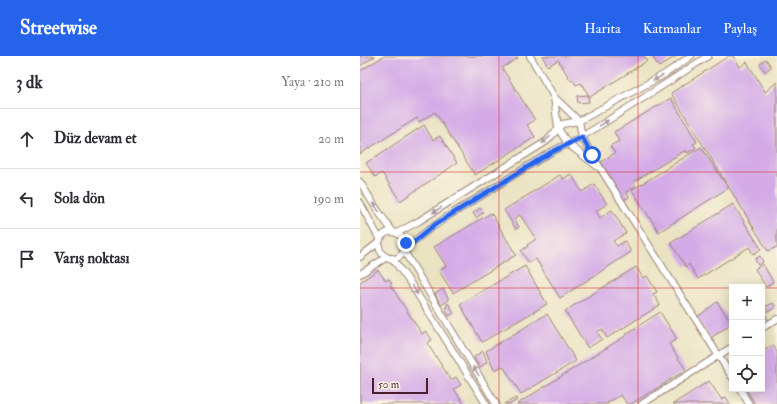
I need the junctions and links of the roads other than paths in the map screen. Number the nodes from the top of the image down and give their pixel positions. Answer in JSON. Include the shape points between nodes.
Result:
{"nodes":[{"id":1,"x":530,"y":56,"type":"edge"},
{"id":2,"x":691,"y":56,"type":"edge"},
{"id":3,"x":708,"y":56,"type":"edge"},
{"id":4,"x":554,"y":97,"type":"junction"},
{"id":5,"x":579,"y":121,"type":"junction"},
{"id":6,"x":558,"y":128,"type":"junction"},
{"id":7,"x":582,"y":137,"type":"junction"},
{"id":8,"x":568,"y":144,"type":"junction"},
{"id":9,"x":601,"y":170,"type":"junction"},
{"id":10,"x":490,"y":177,"type":"junction"},
{"id":11,"x":360,"y":182,"type":"edge"},
{"id":12,"x":496,"y":187,"type":"junction"},
{"id":13,"x":360,"y":203,"type":"edge"},
{"id":14,"x":395,"y":232,"type":"junction"},
{"id":15,"x":380,"y":241,"type":"junction"},
{"id":16,"x":405,"y":249,"type":"junction"},
{"id":17,"x":360,"y":257,"type":"edge"},
{"id":18,"x":389,"y":258,"type":"junction"},
{"id":19,"x":360,"y":274,"type":"edge"},
{"id":20,"x":777,"y":319,"type":"edge"},
{"id":21,"x":765,"y":326,"type":"edge"},
{"id":22,"x":729,"y":349,"type":"edge"},
{"id":23,"x":718,"y":356,"type":"junction"},
{"id":24,"x":729,"y":372,"type":"edge"},
{"id":25,"x":484,"y":384,"type":"junction"},
{"id":26,"x":476,"y":388,"type":"junction"},
{"id":27,"x":742,"y":392,"type":"edge"},
{"id":28,"x":486,"y":404,"type":"edge"},
{"id":29,"x":496,"y":404,"type":"edge"},
{"id":30,"x":642,"y":404,"type":"edge"},
{"id":31,"x":749,"y":404,"type":"edge"}],
"edges":[{"from":1,"to":4,"type":"street"},
{"from":2,"to":5,"type":"street","one_way":true,"via":[[665,74]]},
{"from":7,"to":3,"type":"street","one_way":true},
{"from":4,"to":5,"type":"street"},
{"from":4,"to":6,"type":"street"},
{"from":5,"to":6,"type":"street","via":[[562,124]]},
{"from":5,"to":7,"type":"street"},
{"from":6,"to":8,"type":"street"},
{"from":6,"to":10,"type":"street","one_way":true,"via":[[547,141]]},
{"from":7,"to":8,"type":"street"},
{"from":7,"to":9,"type":"street"},
{"from":8,"to":9,"type":"street"},
{"from":8,"to":12,"type":"street"},
{"from":9,"to":23,"type":"street"},
{"from":10,"to":12,"type":"street"},
{"from":10,"to":14,"type":"street","one_way":true,"via":[[420,221]]},
{"from":14,"to":11,"type":"street","one_way":true},
{"from":12,"to":16,"type":"street","via":[[436,224]]},
{"from":13,"to":15,"type":"street"},
{"from":14,"to":15,"type":"street","via":[[386,233]]},
{"from":14,"to":16,"type":"street","via":[[404,240]]},
{"from":15,"to":17,"type":"street"},
{"from":15,"to":18,"type":"street","via":[[380,252]]},
{"from":16,"to":18,"type":"street","via":[[398,258]]},
{"from":25,"to":16,"type":"street","one_way":true},
{"from":18,"to":19,"type":"street"},
{"from":18,"to":26,"type":"street","one_way":true,"via":[[411,284]]},
{"from":20,"to":21,"type":"street"},
{"from":22,"to":23,"type":"street"},
{"from":23,"to":24,"type":"street"},
{"from":23,"to":30,"type":"street"},
{"from":25,"to":26,"type":"street"},
{"from":25,"to":29,"type":"street"},
{"from":26,"to":28,"type":"street"},
{"from":27,"to":31,"type":"street"}]}
